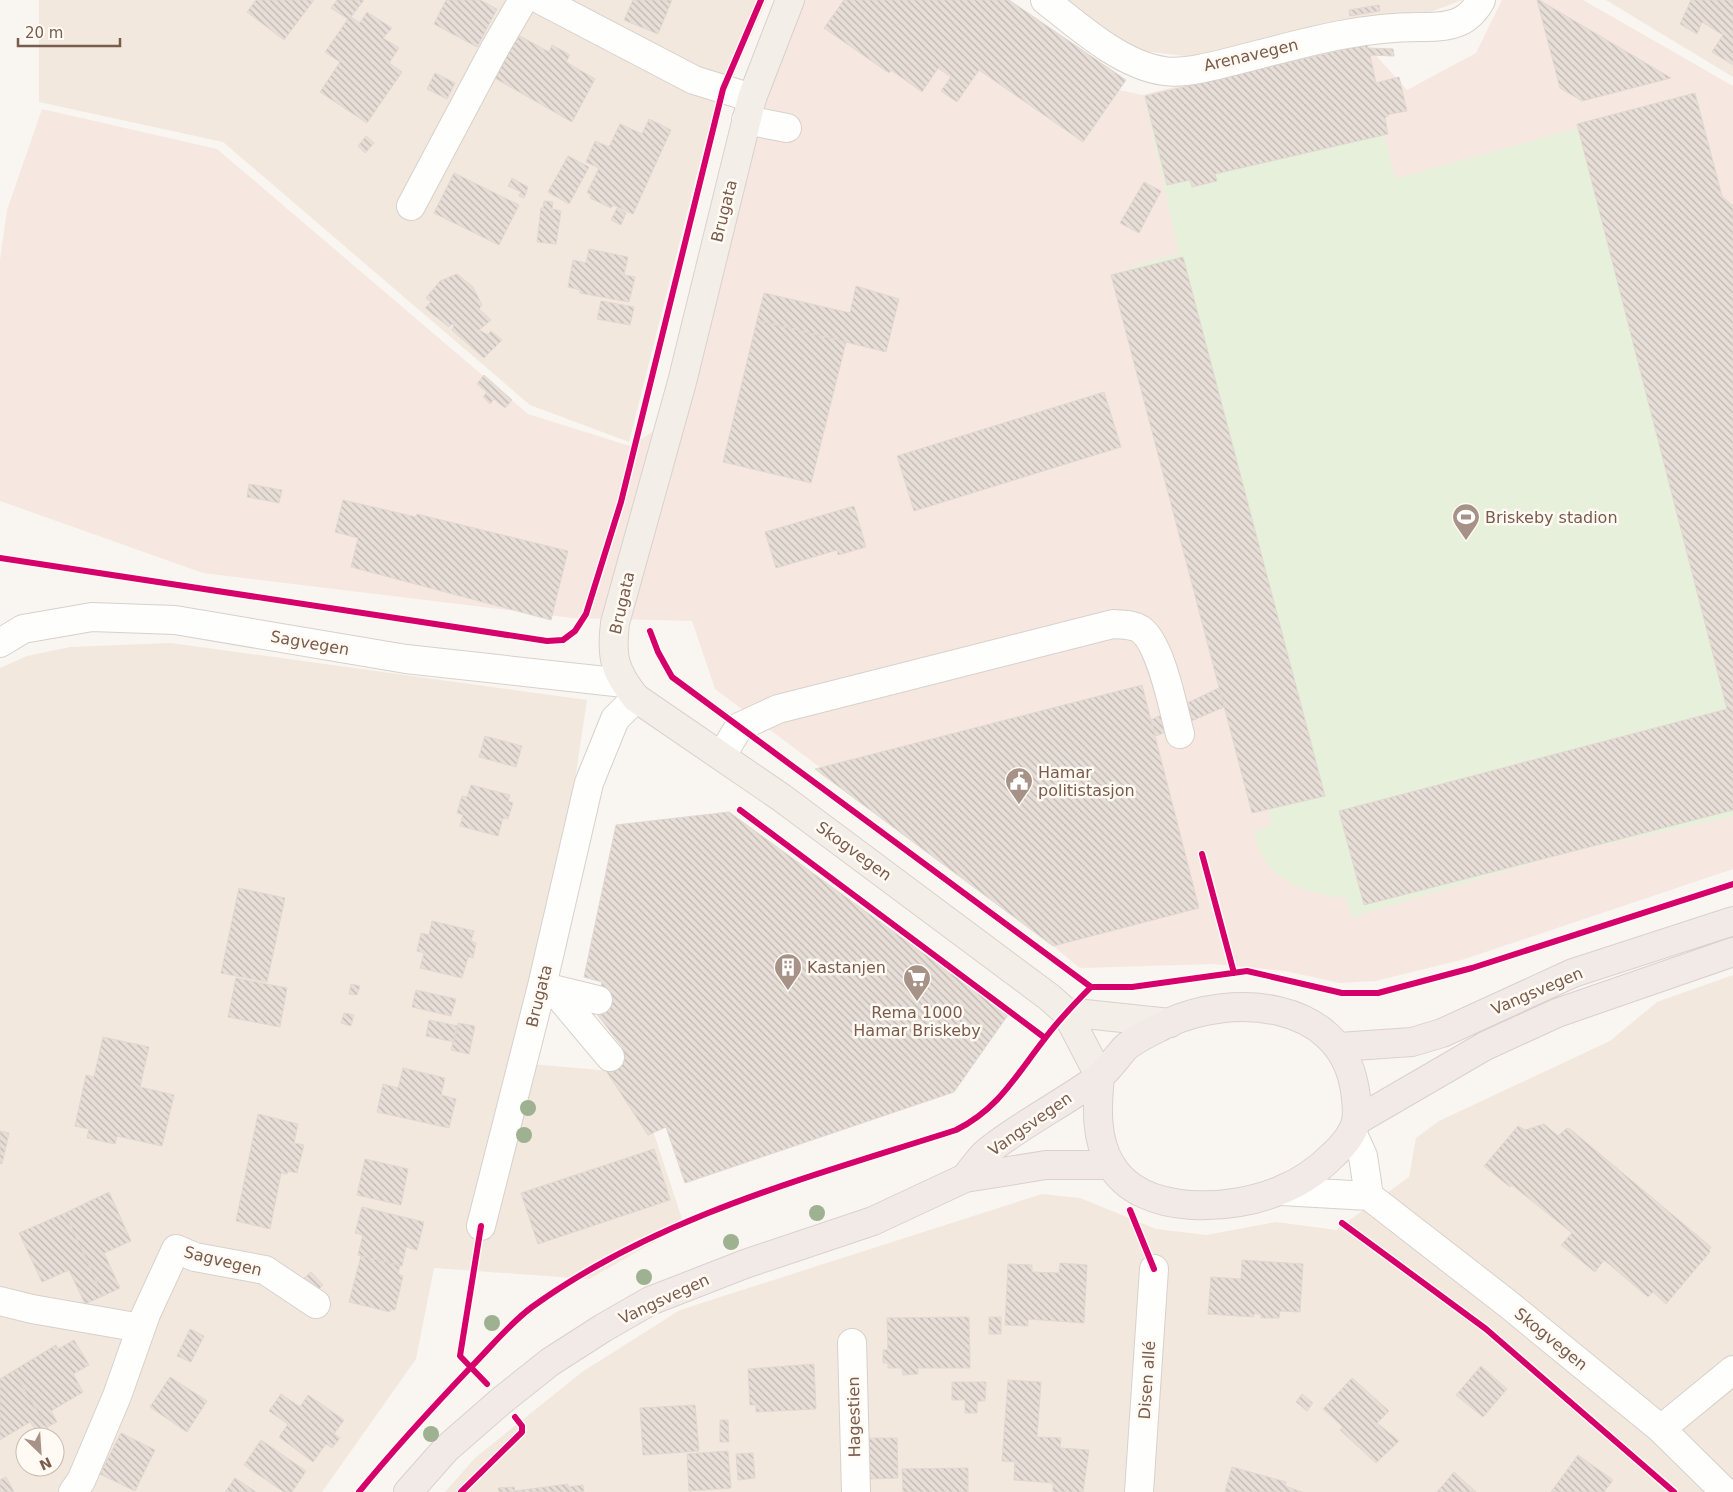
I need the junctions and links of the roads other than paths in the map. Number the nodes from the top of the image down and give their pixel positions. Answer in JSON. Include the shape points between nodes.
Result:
{"nodes":[{"id":1,"x":524,"y":0,"type":"edge"},
{"id":2,"x":541,"y":0,"type":"edge"},
{"id":3,"x":790,"y":0,"type":"edge"},
{"id":4,"x":1045,"y":0,"type":"edge"},
{"id":5,"x":1477,"y":7,"type":"edge"},
{"id":6,"x":749,"y":109,"type":"junction"},
{"id":7,"x":787,"y":128,"type":"dead end"},
{"id":8,"x":410,"y":206,"type":"dead end"},
{"id":9,"x":0,"y":643,"type":"edge"},
{"id":10,"x":630,"y":690,"type":"junction"},
{"id":11,"x":1180,"y":734,"type":"dead end"},
{"id":12,"x":722,"y":755,"type":"junction"},
{"id":13,"x":1733,"y":921,"type":"edge"},
{"id":14,"x":1733,"y":952,"type":"edge"},
{"id":15,"x":548,"y":987,"type":"junction"},
{"id":16,"x":598,"y":1000,"type":"dead end"},
{"id":17,"x":1066,"y":1012,"type":"junction"},
{"id":18,"x":1170,"y":1023,"type":"junction"},
{"id":19,"x":1339,"y":1048,"type":"junction"},
{"id":20,"x":610,"y":1057,"type":"dead end"},
{"id":21,"x":1100,"y":1077,"type":"junction"},
{"id":22,"x":1354,"y":1126,"type":"junction"},
{"id":23,"x":1111,"y":1165,"type":"junction"},
{"id":24,"x":965,"y":1178,"type":"junction"},
{"id":25,"x":1281,"y":1191,"type":"junction"},
{"id":26,"x":1369,"y":1196,"type":"junction"},
{"id":27,"x":481,"y":1226,"type":"dead end"},
{"id":28,"x":1154,"y":1269,"type":"dead end"},
{"id":29,"x":0,"y":1301,"type":"edge"},
{"id":30,"x":316,"y":1304,"type":"dead end"},
{"id":31,"x":140,"y":1328,"type":"junction"},
{"id":32,"x":852,"y":1343,"type":"dead end"},
{"id":33,"x":1733,"y":1370,"type":"edge"},
{"id":34,"x":1661,"y":1429,"type":"junction"},
{"id":35,"x":73,"y":1492,"type":"edge"},
{"id":36,"x":408,"y":1492,"type":"edge"},
{"id":37,"x":856,"y":1492,"type":"edge"},
{"id":38,"x":1140,"y":1492,"type":"edge"},
{"id":39,"x":1725,"y":1492,"type":"edge"}],
"edges":[{"from":1,"to":8,"type":"street"},
{"from":2,"to":6,"type":"street"},
{"from":3,"to":6,"type":"main road","name":"Brugata"},
{"from":4,"to":5,"type":"street","name":"Arenavegen","via":[[1095,40],[1143,66],[1165,71],[1200,68],[1358,32],[1398,26],[1446,27]]},
{"from":6,"to":7,"type":"street"},
{"from":6,"to":10,"type":"main road","name":"Brugata","via":[[682,382],[615,623],[614,663]]},
{"from":9,"to":10,"type":"street","name":"Sagvegen","via":[[23,629],[92,617],[175,620],[406,660]]},
{"from":10,"to":12,"type":"main road","name":"Skogvegen"},
{"from":10,"to":15,"type":"street","name":"Brugata","via":[[589,783]]},
{"from":11,"to":12,"type":"street","via":[[1156,648],[1140,629],[1113,624],[778,709],[739,727]]},
{"from":12,"to":17,"type":"main road","name":"Skogvegen","via":[[997,957]]},
{"from":13,"to":19,"type":"highway","name":"Vangsvegen","via":[[1573,973],[1442,1033],[1412,1042]]},
{"from":14,"to":22,"type":"highway","name":"Vangsvegen","via":[[1557,1013],[1485,1046]]},
{"from":15,"to":16,"type":"street"},
{"from":15,"to":20,"type":"street"},
{"from":15,"to":27,"type":"street","name":"Brugata"},
{"from":17,"to":18,"type":"main road"},
{"from":17,"to":21,"type":"main road","name":"Skogvegen"},
{"from":18,"to":19,"type":"highway","name":"Vangsvegen","via":[[1214,1008],[1261,1007],[1299,1016],[1322,1030]]},
{"from":18,"to":21,"type":"highway","name":"Vangsvegen","via":[[1128,1046]]},
{"from":19,"to":22,"type":"highway","via":[[1355,1086]]},
{"from":21,"to":23,"type":"highway","via":[[1097,1112],[1101,1140]]},
{"from":21,"to":24,"type":"highway","name":"Vangsvegen","via":[[987,1152]]},
{"from":22,"to":25,"type":"highway","via":[[1339,1150],[1321,1167]]},
{"from":22,"to":26,"type":"street","via":[[1363,1156]]},
{"from":23,"to":24,"type":"highway","name":"Vangsvegen","via":[[1046,1165]]},
{"from":23,"to":25,"type":"highway","via":[[1127,1183],[1159,1200],[1197,1205],[1240,1204]]},
{"from":24,"to":36,"type":"highway","name":"Vangsvegen","via":[[873,1221],[745,1264],[650,1301],[550,1362],[446,1449]]},
{"from":25,"to":26,"type":"street"},
{"from":26,"to":34,"type":"street","name":"Skogvegen"},
{"from":28,"to":38,"type":"street","name":"Disen allé"},
{"from":29,"to":31,"type":"street"},
{"from":30,"to":31,"type":"street","name":"Sagvegen","via":[[265,1270],[195,1258],[176,1249]]},
{"from":31,"to":35,"type":"street","name":"Sagvegen","via":[[117,1396],[81,1481]]},
{"from":32,"to":37,"type":"street","name":"Hagestien"},
{"from":33,"to":34,"type":"street"},
{"from":34,"to":39,"type":"street","name":"Skogvegen"}]}
